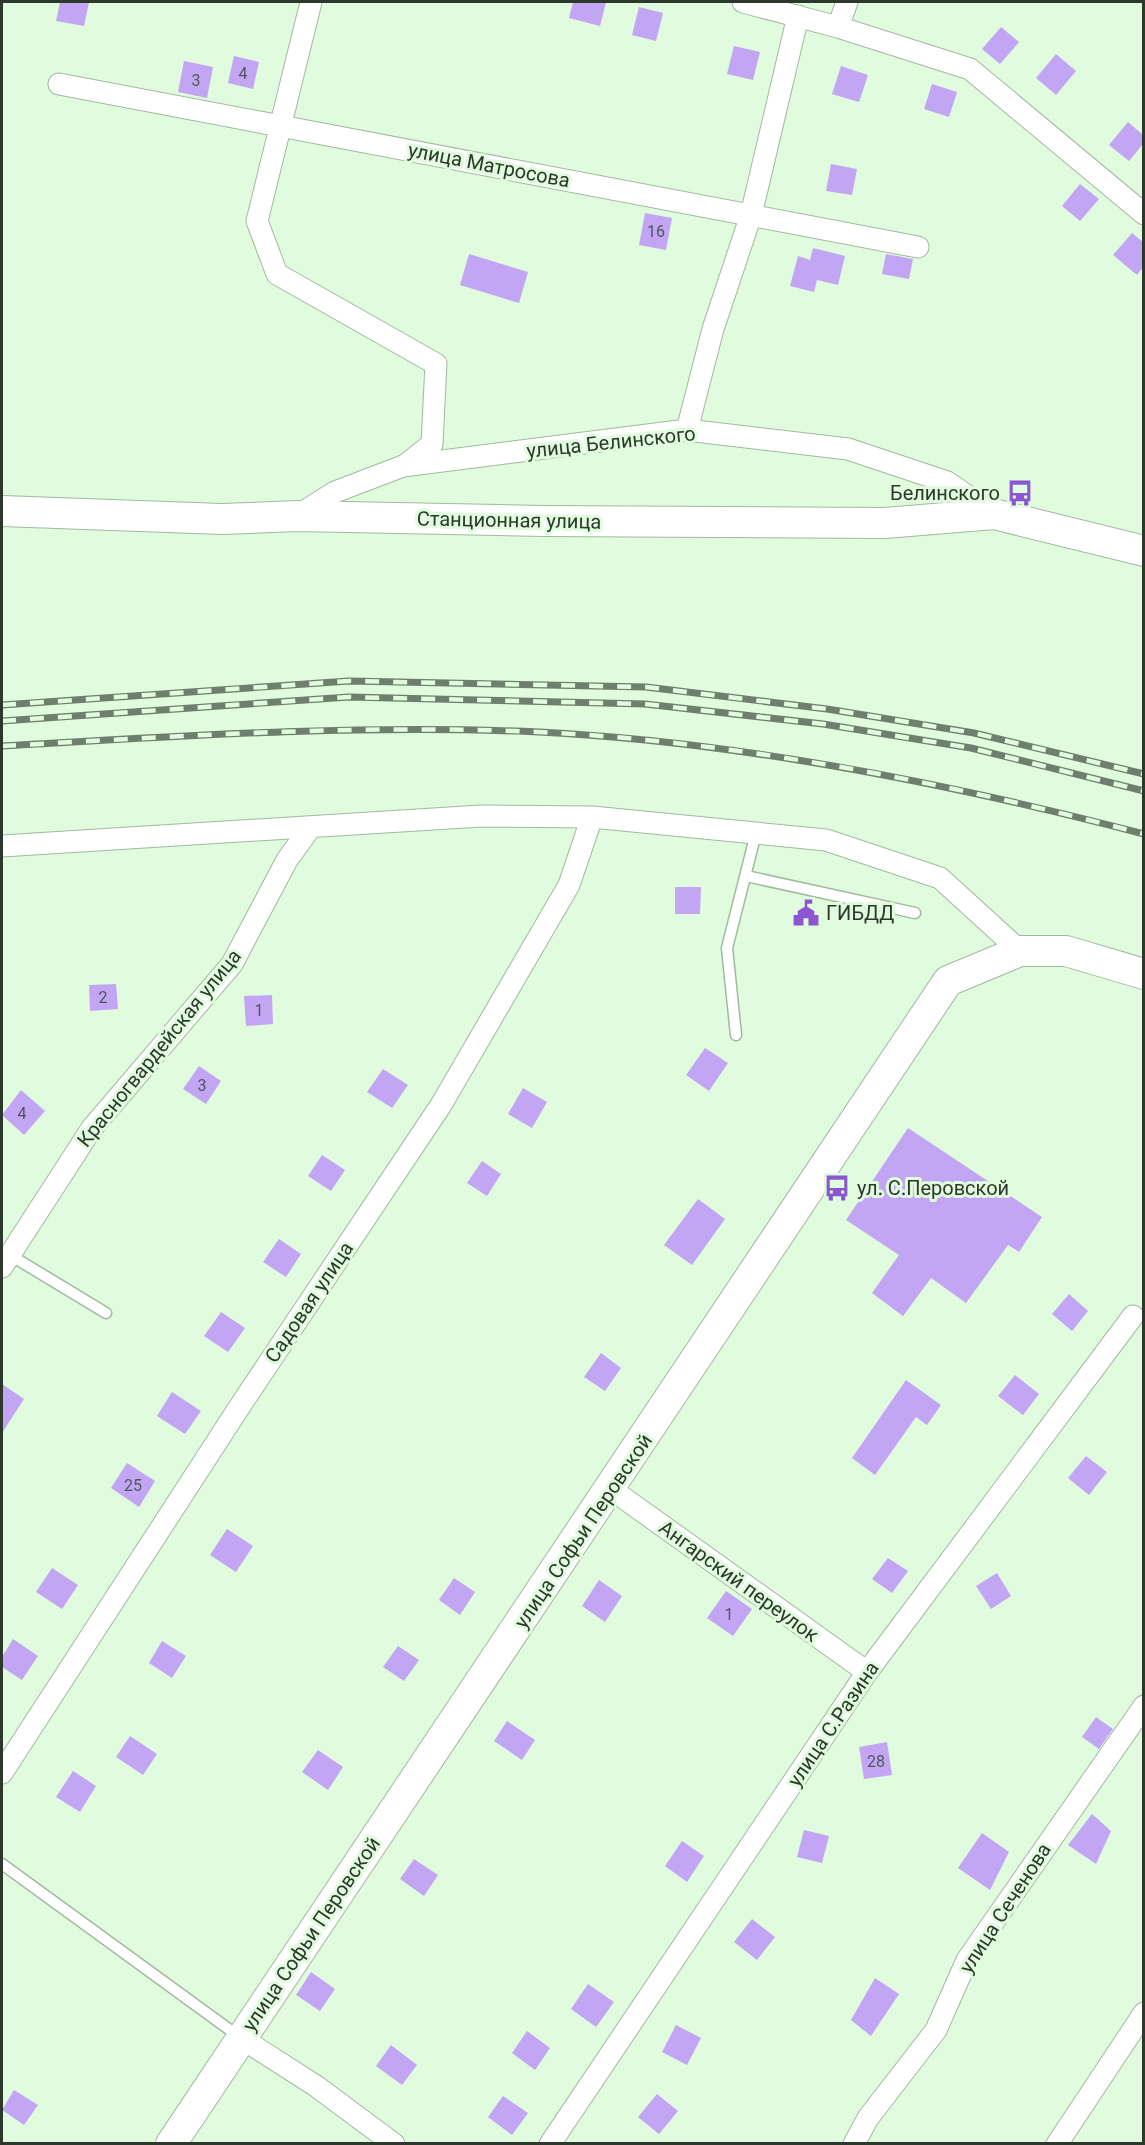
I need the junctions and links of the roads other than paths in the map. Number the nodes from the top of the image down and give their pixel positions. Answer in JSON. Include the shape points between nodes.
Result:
{"nodes":[{"id":1,"x":311,"y":2,"type":"edge"},
{"id":2,"x":743,"y":2,"type":"edge"},
{"id":3,"x":847,"y":2,"type":"edge"},
{"id":4,"x":798,"y":16,"type":"junction"},
{"id":5,"x":838,"y":27,"type":"junction"},
{"id":6,"x":59,"y":84,"type":"dead end"},
{"id":7,"x":282,"y":126,"type":"junction"},
{"id":8,"x":1143,"y":214,"type":"edge"},
{"id":9,"x":751,"y":215,"type":"junction"},
{"id":10,"x":918,"y":247,"type":"dead end"},
{"id":11,"x":687,"y":430,"type":"junction"},
{"id":12,"x":403,"y":466,"type":"junction"},
{"id":13,"x":2,"y":511,"type":"edge"},
{"id":14,"x":297,"y":516,"type":"junction"},
{"id":15,"x":1006,"y":516,"type":"junction"},
{"id":16,"x":1143,"y":551,"type":"edge"},
{"id":17,"x":592,"y":817,"type":"junction"},
{"id":18,"x":312,"y":827,"type":"junction"},
{"id":19,"x":756,"y":833,"type":"junction"},
{"id":20,"x":2,"y":846,"type":"edge"},
{"id":21,"x":746,"y":876,"type":"junction"},
{"id":22,"x":915,"y":913,"type":"dead end"},
{"id":23,"x":1020,"y":951,"type":"junction"},
{"id":24,"x":1143,"y":974,"type":"edge"},
{"id":25,"x":736,"y":1035,"type":"dead end"},
{"id":26,"x":5,"y":1261,"type":"edge"},
{"id":27,"x":106,"y":1313,"type":"dead end"},
{"id":28,"x":1133,"y":1316,"type":"dead end"},
{"id":29,"x":611,"y":1489,"type":"junction"},
{"id":30,"x":867,"y":1672,"type":"junction"},
{"id":31,"x":1143,"y":1706,"type":"edge"},
{"id":32,"x":2,"y":1773,"type":"edge"},
{"id":33,"x":2,"y":1864,"type":"edge"},
{"id":34,"x":1143,"y":2013,"type":"edge"},
{"id":35,"x":241,"y":2038,"type":"junction"},
{"id":36,"x":171,"y":2144,"type":"edge"},
{"id":37,"x":394,"y":2144,"type":"edge"},
{"id":38,"x":550,"y":2144,"type":"edge"},
{"id":39,"x":854,"y":2144,"type":"edge"},
{"id":40,"x":1057,"y":2144,"type":"edge"}],
"edges":[{"from":1,"to":7,"type":"street"},
{"from":2,"to":4,"type":"street"},
{"from":3,"to":5,"type":"street"},
{"from":4,"to":5,"type":"street"},
{"from":4,"to":9,"type":"street"},
{"from":5,"to":8,"type":"street","via":[[970,69]]},
{"from":6,"to":7,"type":"street","name":"улица Матросова"},
{"from":7,"to":9,"type":"street","name":"улица Матросова"},
{"from":7,"to":12,"type":"street","via":[[257,221],[277,274],[436,364],[432,444]]},
{"from":9,"to":10,"type":"street","name":"улица Матросова"},
{"from":9,"to":11,"type":"street","via":[[713,330]]},
{"from":11,"to":12,"type":"street","name":"улица Белинского"},
{"from":11,"to":15,"type":"street","name":"улица Белинского","via":[[848,449],[947,482]]},
{"from":12,"to":14,"type":"street","name":"улица Белинского","via":[[336,492]]},
{"from":13,"to":14,"type":"main road","name":"Станционная улица","via":[[222,519]]},
{"from":14,"to":15,"type":"main road","name":"Станционная улица","via":[[885,523]]},
{"from":15,"to":16,"type":"main road","name":"улица Белинского"},
{"from":17,"to":18,"type":"street","via":[[481,816]]},
{"from":17,"to":19,"type":"street"},
{"from":17,"to":32,"type":"street","name":"Садовая улица","via":[[569,885],[441,1105]]},
{"from":18,"to":20,"type":"street"},
{"from":18,"to":26,"type":"street","name":"Красногвардейская улица","via":[[286,860],[232,964],[92,1128]]},
{"from":19,"to":21,"type":"lane"},
{"from":19,"to":23,"type":"street","via":[[826,840],[940,878]]},
{"from":21,"to":22,"type":"lane"},
{"from":21,"to":25,"type":"lane","via":[[727,948]]},
{"from":23,"to":24,"type":"main road","via":[[1066,951]]},
{"from":23,"to":29,"type":"main road","name":"улица Софьи Перовской","via":[[948,981]]},
{"from":26,"to":27,"type":"lane"},
{"from":28,"to":30,"type":"street","name":"улица С.Разина"},
{"from":29,"to":30,"type":"street","name":"Ангарский переулок"},
{"from":29,"to":35,"type":"main road","name":"улица Софьи Перовской"},
{"from":30,"to":38,"type":"street","name":"улица С.Разина"},
{"from":31,"to":39,"type":"street","name":"улица Сеченова","via":[[967,1960],[936,2030],[868,2118]]},
{"from":33,"to":35,"type":"lane"},
{"from":34,"to":40,"type":"street"},
{"from":35,"to":36,"type":"main road","name":"улица Софьи Перовской"},
{"from":35,"to":37,"type":"street","via":[[316,2086]]}]}
